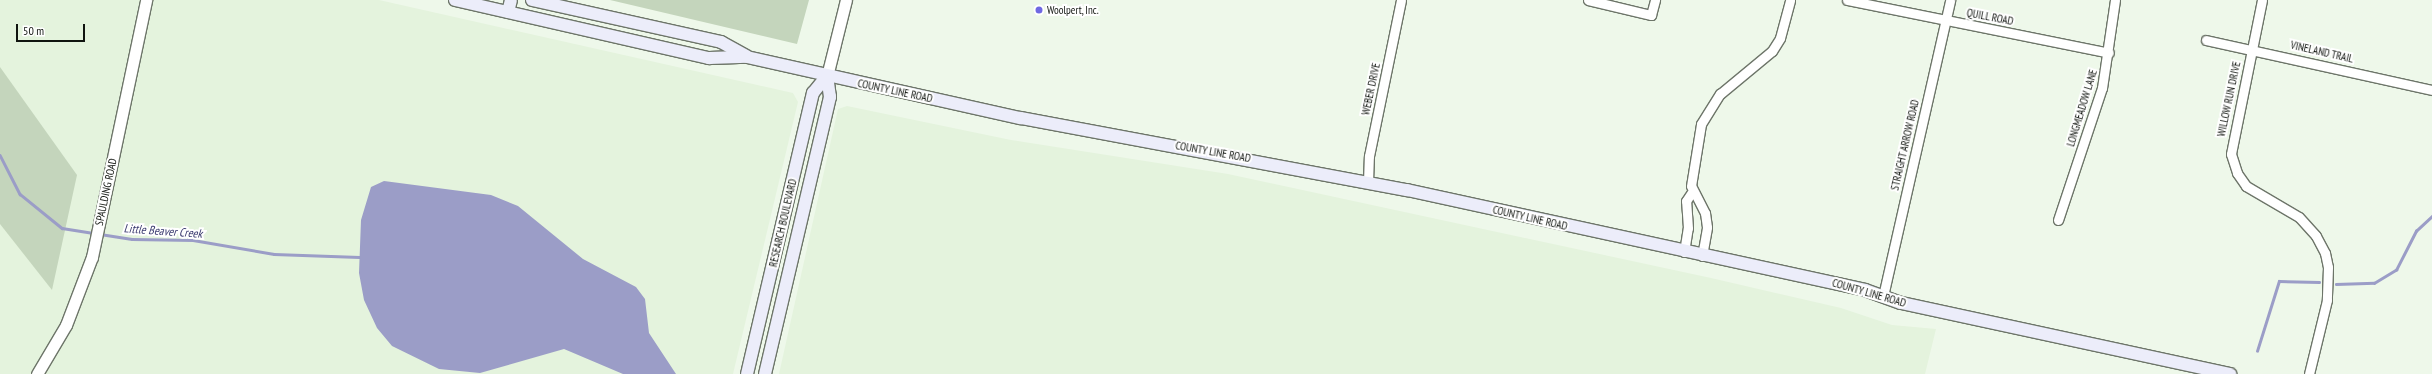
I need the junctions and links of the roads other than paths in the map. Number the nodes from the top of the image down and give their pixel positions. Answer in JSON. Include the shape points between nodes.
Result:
{"nodes":[{"id":1,"x":146,"y":0,"type":"edge"},
{"id":2,"x":454,"y":0,"type":"edge"},
{"id":3,"x":532,"y":0,"type":"edge"},
{"id":4,"x":846,"y":0,"type":"edge"},
{"id":5,"x":1401,"y":0,"type":"edge"},
{"id":6,"x":1588,"y":0,"type":"edge"},
{"id":7,"x":1655,"y":0,"type":"edge"},
{"id":8,"x":1790,"y":0,"type":"edge"},
{"id":9,"x":1847,"y":0,"type":"edge"},
{"id":10,"x":1950,"y":0,"type":"edge"},
{"id":11,"x":2115,"y":0,"type":"edge"},
{"id":12,"x":2262,"y":0,"type":"edge"},
{"id":13,"x":510,"y":6,"type":"edge"},
{"id":14,"x":1945,"y":20,"type":"junction"},
{"id":15,"x":2206,"y":40,"type":"dead end"},
{"id":16,"x":2252,"y":49,"type":"junction"},
{"id":17,"x":2109,"y":53,"type":"junction"},
{"id":18,"x":747,"y":57,"type":"junction"},
{"id":19,"x":827,"y":76,"type":"junction"},
{"id":20,"x":2432,"y":90,"type":"edge"},
{"id":21,"x":1368,"y":182,"type":"junction"},
{"id":22,"x":1692,"y":192,"type":"junction"},
{"id":23,"x":2058,"y":220,"type":"dead end"},
{"id":24,"x":1684,"y":252,"type":"junction"},
{"id":25,"x":1702,"y":256,"type":"junction"},
{"id":26,"x":1883,"y":296,"type":"junction"},
{"id":27,"x":37,"y":374,"type":"edge"},
{"id":28,"x":747,"y":374,"type":"edge"},
{"id":29,"x":766,"y":374,"type":"edge"},
{"id":30,"x":2230,"y":374,"type":"edge"},
{"id":31,"x":2309,"y":374,"type":"edge"}],
"edges":[{"from":1,"to":27,"type":"street","name":"SPAULDING ROAD","via":[[92,257],[66,325]]},
{"from":2,"to":13,"type":"main road"},
{"from":3,"to":18,"type":"main road","via":[[721,42]]},
{"from":4,"to":19,"type":"street"},
{"from":5,"to":21,"type":"street","name":"WEBER DRIVE","via":[[1369,156]]},
{"from":6,"to":7,"type":"street","via":[[1651,15]]},
{"from":8,"to":22,"type":"street","via":[[1780,38],[1772,51],[1720,94],[1707,111],[1694,164]]},
{"from":9,"to":14,"type":"street","name":"QUILL ROAD"},
{"from":10,"to":14,"type":"street","name":"STRAIGHT ARROW ROAD"},
{"from":11,"to":17,"type":"street","name":"LONGMEADOW LANE"},
{"from":12,"to":16,"type":"street","name":"WILLOW RUN DRIVE"},
{"from":13,"to":18,"type":"main road","via":[[709,58]]},
{"from":14,"to":17,"type":"street","name":"QUILL ROAD"},
{"from":14,"to":26,"type":"street","name":"STRAIGHT ARROW ROAD"},
{"from":15,"to":16,"type":"street","name":"VINELAND TRAIL"},
{"from":16,"to":20,"type":"street","name":"VINELAND TRAIL"},
{"from":16,"to":31,"type":"street","name":"WILLOW RUN DRIVE","via":[[2231,141],[2232,160],[2246,186],[2299,217],[2316,236],[2324,253],[2328,267],[2327,300]]},
{"from":17,"to":23,"type":"street","name":"LONGMEADOW LANE","via":[[2097,108]]},
{"from":18,"to":19,"type":"main road"},
{"from":19,"to":21,"type":"main road","name":"COUNTY LINE ROAD","via":[[1021,118]]},
{"from":19,"to":28,"type":"main road","name":"RESEARCH BOULEVARD","via":[[813,93]]},
{"from":19,"to":29,"type":"main road","name":"RESEARCH BOULEVARD","via":[[830,97]]},
{"from":21,"to":24,"type":"main road","name":"COUNTY LINE ROAD"},
{"from":22,"to":24,"type":"street","via":[[1686,201],[1688,228]]},
{"from":22,"to":25,"type":"street","via":[[1700,200],[1707,227]]},
{"from":24,"to":25,"type":"main road","name":"COUNTY LINE ROAD"},
{"from":25,"to":26,"type":"main road","name":"COUNTY LINE ROAD"},
{"from":26,"to":30,"type":"main road","name":"COUNTY LINE ROAD"}]}
